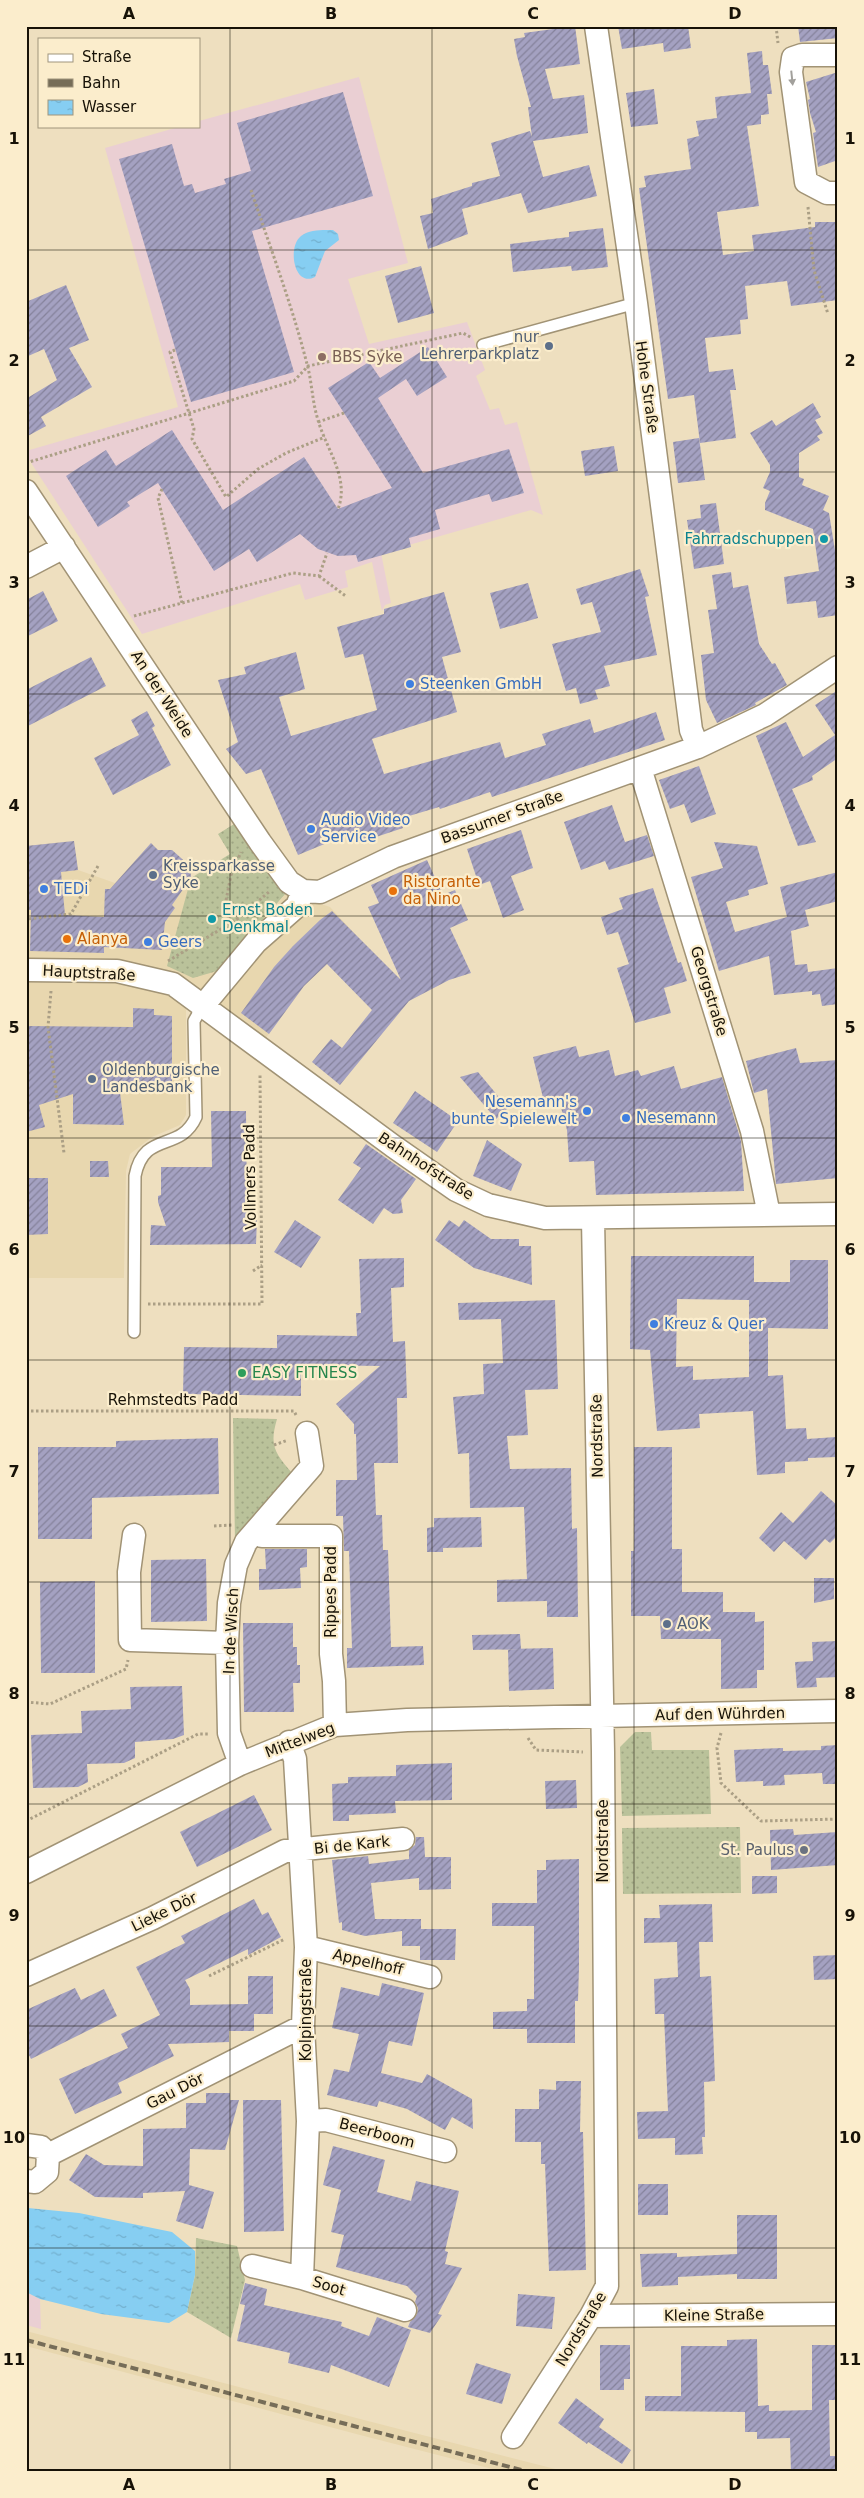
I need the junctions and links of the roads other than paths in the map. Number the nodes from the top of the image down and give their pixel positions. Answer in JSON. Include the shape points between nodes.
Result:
{"nodes":[{"id":1,"x":596,"y":26,"type":"edge"},
{"id":2,"x":838,"y":55,"type":"edge"},
{"id":3,"x":833,"y":193,"type":"edge"},
{"id":4,"x":636,"y":303,"type":"junction"},
{"id":5,"x":483,"y":345,"type":"road end"},
{"id":6,"x":26,"y":491,"type":"edge"},
{"id":7,"x":64,"y":547,"type":"junction"},
{"id":8,"x":26,"y":567,"type":"edge"},
{"id":9,"x":838,"y":667,"type":"edge"},
{"id":10,"x":698,"y":747,"type":"junction"},
{"id":11,"x":640,"y":768,"type":"junction"},
{"id":12,"x":303,"y":891,"type":"junction"},
{"id":13,"x":26,"y":970,"type":"edge"},
{"id":14,"x":202,"y":1007,"type":"junction"},
{"id":15,"x":838,"y":1214,"type":"edge"},
{"id":16,"x":769,"y":1215,"type":"junction"},
{"id":17,"x":593,"y":1219,"type":"junction"},
{"id":18,"x":134,"y":1332,"type":"dead end"},
{"id":19,"x":307,"y":1434,"type":"road end"},
{"id":20,"x":256,"y":1531,"type":"junction"},
{"id":21,"x":134,"y":1535,"type":"dead end"},
{"id":22,"x":227,"y":1643,"type":"junction"},
{"id":23,"x":838,"y":1711,"type":"edge"},
{"id":24,"x":602,"y":1716,"type":"junction"},
{"id":25,"x":335,"y":1725,"type":"junction"},
{"id":26,"x":289,"y":1742,"type":"junction"},
{"id":27,"x":240,"y":1764,"type":"junction"},
{"id":28,"x":403,"y":1839,"type":"dead end"},
{"id":29,"x":301,"y":1851,"type":"junction"},
{"id":30,"x":27,"y":1869,"type":"edge"},
{"id":31,"x":306,"y":1938,"type":"junction"},
{"id":32,"x":26,"y":1975,"type":"edge"},
{"id":33,"x":430,"y":1977,"type":"dead end"},
{"id":34,"x":303,"y":2026,"type":"junction"},
{"id":35,"x":308,"y":2121,"type":"junction"},
{"id":36,"x":26,"y":2145,"type":"edge"},
{"id":37,"x":445,"y":2151,"type":"dead end"},
{"id":38,"x":48,"y":2155,"type":"junction"},
{"id":39,"x":26,"y":2181,"type":"edge"},
{"id":40,"x":252,"y":2266,"type":"dead end"},
{"id":41,"x":302,"y":2278,"type":"junction"},
{"id":42,"x":405,"y":2310,"type":"dead end"},
{"id":43,"x":838,"y":2314,"type":"edge"},
{"id":44,"x":591,"y":2316,"type":"junction"},
{"id":45,"x":513,"y":2437,"type":"dead end"}],
"edges":[{"from":1,"to":4,"type":"street","name":"Hohe Straße"},
{"from":2,"to":3,"type":"street","one_way":true,"via":[[793,58],[791,72],[806,182]]},
{"from":4,"to":5,"type":"lane"},
{"from":4,"to":10,"type":"street","name":"Hohe Straße","via":[[692,730]]},
{"from":6,"to":7,"type":"street","name":"An der Weide"},
{"from":7,"to":8,"type":"street"},
{"from":7,"to":12,"type":"street","name":"An der Weide","via":[[255,835],[289,882]]},
{"from":9,"to":10,"type":"street","name":"Bassumer Straße","via":[[765,715]]},
{"from":10,"to":11,"type":"street","name":"Bassumer Straße"},
{"from":11,"to":12,"type":"street","name":"Bassumer Straße","via":[[393,857],[320,892]]},
{"from":11,"to":16,"type":"street","name":"Georgstraße","via":[[752,1131]]},
{"from":12,"to":14,"type":"street","via":[[297,906],[256,942]]},
{"from":13,"to":14,"type":"street","name":"Hauptstraße","via":[[139,975],[173,984]]},
{"from":14,"to":17,"type":"street","name":"Bahnhofstraße","via":[[456,1190],[488,1206],[545,1218]]},
{"from":14,"to":18,"type":"lane","via":[[194,1021],[196,1117],[191,1129],[145,1151],[138,1164]]},
{"from":15,"to":16,"type":"street","name":"Bahnhofstraße"},
{"from":16,"to":17,"type":"street","name":"Bahnhofstraße"},
{"from":17,"to":24,"type":"street","name":"Nordstraße"},
{"from":19,"to":20,"type":"street","name":"In de Wisch","via":[[312,1466]]},
{"from":20,"to":22,"type":"street","name":"In de Wisch","via":[[246,1542],[236,1565],[229,1603]]},
{"from":20,"to":25,"type":"street","name":"Rippes Padd","via":[[262,1536],[331,1536]]},
{"from":21,"to":22,"type":"street","via":[[128,1572],[130,1640]]},
{"from":22,"to":27,"type":"street","name":"In de Wisch","via":[[229,1733]]},
{"from":23,"to":24,"type":"street","name":"Auf den Wührden"},
{"from":24,"to":25,"type":"street","name":"Mittelweg","via":[[408,1720]]},
{"from":24,"to":44,"type":"street","name":"Nordstraße","via":[[606,2286]]},
{"from":25,"to":26,"type":"street","name":"Mittelweg"},
{"from":26,"to":27,"type":"street","name":"Mittelweg"},
{"from":26,"to":29,"type":"street","name":"Kolpingstraße","via":[[295,1759]]},
{"from":27,"to":30,"type":"street","name":"Mittelweg"},
{"from":28,"to":29,"type":"street","name":"Bi de Kark"},
{"from":29,"to":31,"type":"street","name":"Kolpingstraße"},
{"from":29,"to":32,"type":"street","name":"Lieke Dör","via":[[285,1851],[153,1918]]},
{"from":31,"to":33,"type":"street","name":"Appelhoff"},
{"from":31,"to":34,"type":"street","name":"Kolpingstraße"},
{"from":34,"to":35,"type":"street","name":"Kolpingstraße"},
{"from":34,"to":38,"type":"street","name":"Gau Dör"},
{"from":35,"to":37,"type":"street","name":"Beerboom","via":[[326,2120]]},
{"from":35,"to":41,"type":"street","name":"Kolpingstraße"},
{"from":36,"to":38,"type":"street","via":[[41,2147]]},
{"from":38,"to":39,"type":"street","via":[[47,2172],[36,2182]]},
{"from":40,"to":41,"type":"street","name":"Soot"},
{"from":41,"to":42,"type":"street","name":"Soot"},
{"from":43,"to":44,"type":"street","name":"Kleine Straße"},
{"from":44,"to":45,"type":"street","name":"Nordstraße"}]}
